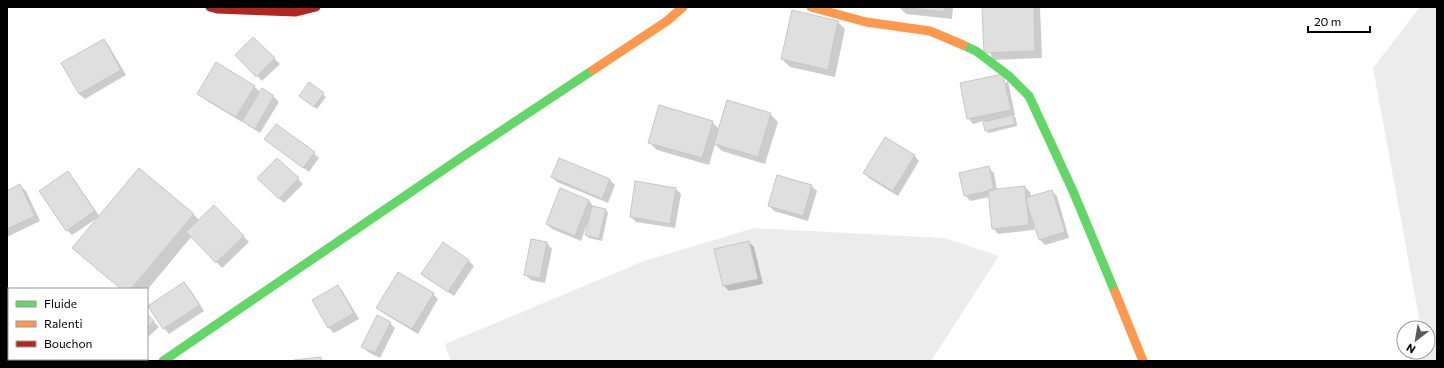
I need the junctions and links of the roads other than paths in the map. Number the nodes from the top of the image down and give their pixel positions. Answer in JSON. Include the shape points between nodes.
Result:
{"nodes":[{"id":1,"x":210,"y":7,"type":"edge"},
{"id":2,"x":316,"y":7,"type":"edge"},
{"id":3,"x":683,"y":7,"type":"edge"},
{"id":4,"x":811,"y":7,"type":"edge"},
{"id":5,"x":163,"y":361,"type":"edge"},
{"id":6,"x":1143,"y":361,"type":"edge"}],
"edges":[{"from":1,"to":2,"type":"main road","via":[[296,12]]},
{"from":3,"to":5,"type":"main road","via":[[667,21]]},
{"from":4,"to":6,"type":"main road","via":[[866,22],[930,31],[976,51],[1009,76],[1028,96],[1073,191]]}]}
